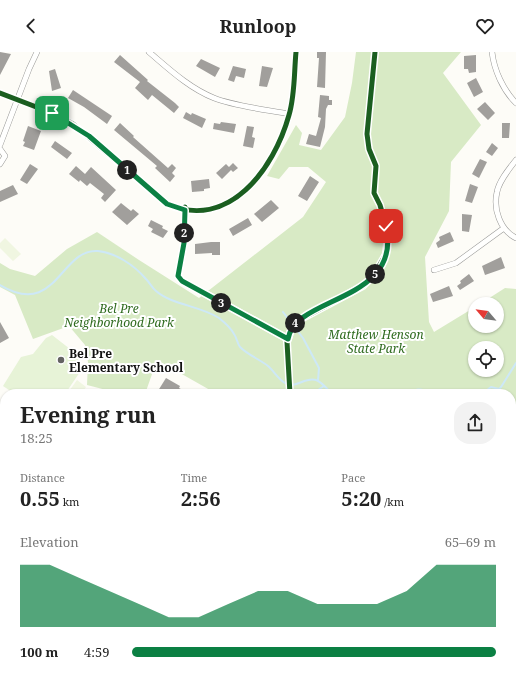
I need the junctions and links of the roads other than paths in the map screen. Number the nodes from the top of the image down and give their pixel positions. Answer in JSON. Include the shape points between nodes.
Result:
{"nodes":[{"id":1,"x":38,"y":52,"type":"edge"},
{"id":2,"x":149,"y":52,"type":"edge"},
{"id":3,"x":296,"y":52,"type":"edge"},
{"id":4,"x":492,"y":52,"type":"edge"},
{"id":5,"x":0,"y":93,"type":"edge"},
{"id":6,"x":17,"y":99,"type":"junction"},
{"id":7,"x":516,"y":103,"type":"edge"},
{"id":8,"x":289,"y":114,"type":"junction"},
{"id":9,"x":0,"y":145,"type":"edge"},
{"id":10,"x":0,"y":149,"type":"edge"},
{"id":11,"x":516,"y":160,"type":"edge"},
{"id":12,"x":0,"y":164,"type":"edge"},
{"id":13,"x":504,"y":228,"type":"junction"},
{"id":14,"x":516,"y":238,"type":"edge"},
{"id":15,"x":434,"y":270,"type":"dead end"}],
"edges":[{"from":1,"to":6,"type":"street"},
{"from":2,"to":8,"type":"street","via":[[200,92],[216,99]]},
{"from":3,"to":8,"type":"street"},
{"from":4,"to":7,"type":"street","via":[[500,79]]},
{"from":5,"to":6,"type":"street"},
{"from":6,"to":8,"type":"street","via":[[73,124],[167,204],[191,211],[218,208],[247,188],[268,165],[279,145]]},
{"from":6,"to":9,"type":"street"},
{"from":10,"to":12,"type":"street","via":[[5,156]]},
{"from":11,"to":13,"type":"street","via":[[497,191],[496,206]]},
{"from":13,"to":14,"type":"street"},
{"from":13,"to":15,"type":"street","via":[[456,263]]}]}
